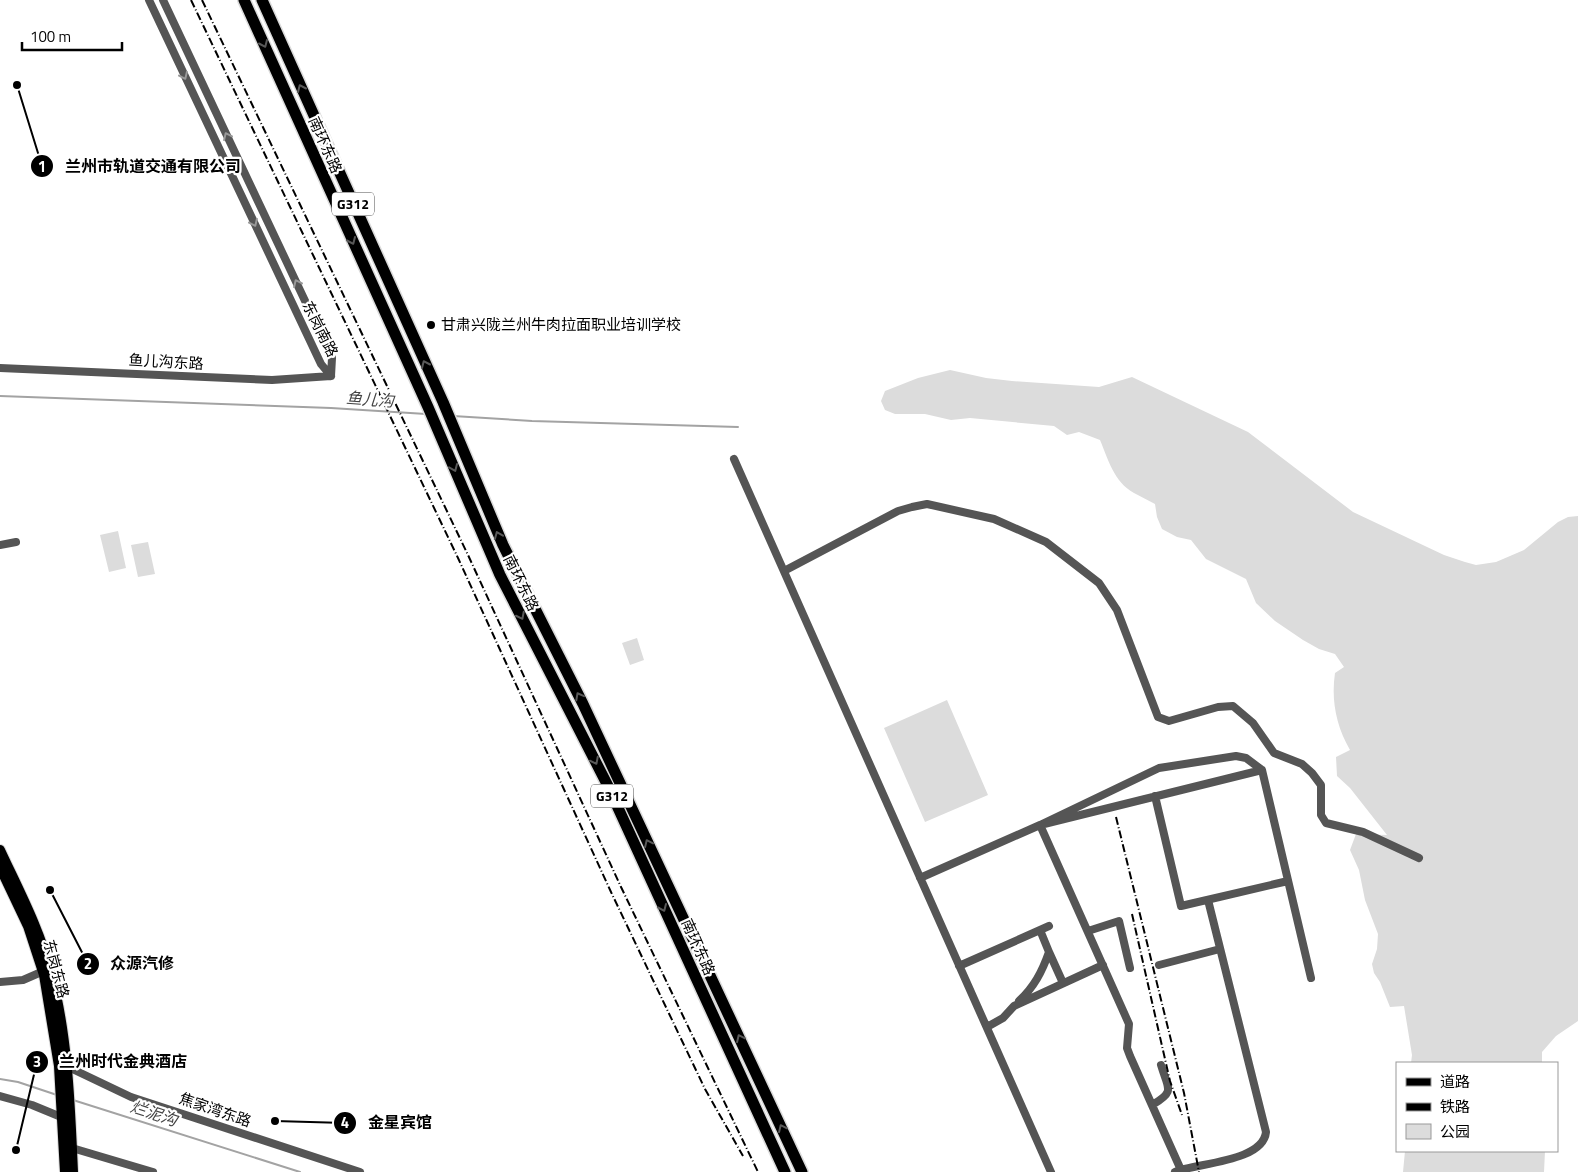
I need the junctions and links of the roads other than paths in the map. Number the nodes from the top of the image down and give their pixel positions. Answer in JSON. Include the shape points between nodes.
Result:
{"nodes":[{"id":1,"x":149,"y":0,"type":"edge"},
{"id":2,"x":163,"y":0,"type":"edge"},
{"id":3,"x":244,"y":0,"type":"edge"},
{"id":4,"x":262,"y":0,"type":"edge"},
{"id":5,"x":0,"y":368,"type":"edge"},
{"id":6,"x":331,"y":376,"type":"junction"},
{"id":7,"x":734,"y":458,"type":"dead end"},
{"id":8,"x":16,"y":542,"type":"dead end"},
{"id":9,"x":0,"y":545,"type":"edge"},
{"id":10,"x":514,"y":568,"type":"junction"},
{"id":11,"x":784,"y":571,"type":"junction"},
{"id":12,"x":500,"y":575,"type":"junction"},
{"id":13,"x":1262,"y":770,"type":"junction"},
{"id":14,"x":1155,"y":796,"type":"junction"},
{"id":15,"x":1040,"y":825,"type":"junction"},
{"id":16,"x":0,"y":850,"type":"edge"},
{"id":17,"x":1419,"y":858,"type":"dead end"},
{"id":18,"x":0,"y":867,"type":"edge"},
{"id":19,"x":920,"y":878,"type":"junction"},
{"id":20,"x":1288,"y":881,"type":"junction"},
{"id":21,"x":1208,"y":900,"type":"junction"},
{"id":22,"x":1049,"y":926,"type":"dead end"},
{"id":23,"x":1040,"y":930,"type":"junction"},
{"id":24,"x":1088,"y":931,"type":"junction"},
{"id":25,"x":1220,"y":949,"type":"junction"},
{"id":26,"x":1049,"y":952,"type":"junction"},
{"id":27,"x":1103,"y":965,"type":"junction"},
{"id":28,"x":1159,"y":965,"type":"dead end"},
{"id":29,"x":959,"y":966,"type":"junction"},
{"id":30,"x":1130,"y":968,"type":"dead end"},
{"id":31,"x":46,"y":970,"type":"junction"},
{"id":32,"x":1311,"y":978,"type":"dead end"},
{"id":33,"x":0,"y":982,"type":"edge"},
{"id":34,"x":1063,"y":984,"type":"junction"},
{"id":35,"x":1014,"y":1006,"type":"junction"},
{"id":36,"x":986,"y":1027,"type":"junction"},
{"id":37,"x":1161,"y":1065,"type":"dead end"},
{"id":38,"x":66,"y":1066,"type":"junction"},
{"id":39,"x":64,"y":1085,"type":"junction"},
{"id":40,"x":0,"y":1096,"type":"edge"},
{"id":41,"x":1152,"y":1105,"type":"junction"},
{"id":42,"x":66,"y":1114,"type":"junction"},
{"id":43,"x":72,"y":1148,"type":"junction"},
{"id":44,"x":1178,"y":1171,"type":"edge"},
{"id":45,"x":65,"y":1172,"type":"edge"},
{"id":46,"x":73,"y":1172,"type":"edge"},
{"id":47,"x":153,"y":1172,"type":"edge"},
{"id":48,"x":360,"y":1172,"type":"edge"},
{"id":49,"x":784,"y":1172,"type":"edge"},
{"id":50,"x":802,"y":1172,"type":"edge"},
{"id":51,"x":1051,"y":1172,"type":"edge"}],
"edges":[{"from":1,"to":6,"type":"street","name":"东岗南路","one_way":true,"via":[[321,364]]},
{"from":6,"to":2,"type":"street","name":"东岗南路","one_way":true,"via":[[332,358]]},
{"from":3,"to":12,"type":"highway","name":"南环东路","number":"G312","one_way":true,"via":[[428,407]]},
{"from":10,"to":4,"type":"highway","name":"南环东路","number":"G312","one_way":true},
{"from":5,"to":6,"type":"street","name":"鱼儿沟东路","via":[[272,380]]},
{"from":7,"to":11,"type":"street"},
{"from":8,"to":9,"type":"street"},
{"from":10,"to":12,"type":"highway"},
{"from":50,"to":10,"type":"highway","name":"南环东路","number":"G312","one_way":true,"via":[[583,704]]},
{"from":11,"to":17,"type":"street","via":[[898,511],[927,504],[994,518],[1046,542],[1099,583],[1117,610],[1158,717],[1169,721],[1233,706],[1253,723],[1274,753],[1302,764],[1312,773],[1321,785],[1321,815],[1326,824],[1363,832]]},
{"from":11,"to":19,"type":"street"},
{"from":12,"to":49,"type":"highway","name":"南环东路","number":"G312","one_way":true,"via":[[608,786]]},
{"from":13,"to":14,"type":"street"},
{"from":13,"to":15,"type":"street","via":[[1246,758],[1236,756],[1159,768]]},
{"from":13,"to":20,"type":"street"},
{"from":14,"to":15,"type":"street"},
{"from":14,"to":21,"type":"street","via":[[1181,906]]},
{"from":15,"to":19,"type":"street"},
{"from":15,"to":24,"type":"street"},
{"from":16,"to":31,"type":"main road","name":"东岗东路","via":[[35,923]]},
{"from":18,"to":31,"type":"main road","name":"东岗东路"},
{"from":19,"to":29,"type":"street"},
{"from":20,"to":21,"type":"street"},
{"from":20,"to":32,"type":"street"},
{"from":21,"to":25,"type":"street"},
{"from":22,"to":23,"type":"street"},
{"from":23,"to":26,"type":"street"},
{"from":23,"to":29,"type":"street"},
{"from":24,"to":27,"type":"street"},
{"from":24,"to":30,"type":"street","via":[[1119,921]]},
{"from":25,"to":28,"type":"street"},
{"from":25,"to":44,"type":"street","via":[[1266,1132],[1261,1145],[1232,1159]]},
{"from":26,"to":34,"type":"street"},
{"from":26,"to":35,"type":"street","via":[[1042,973]]},
{"from":27,"to":34,"type":"street"},
{"from":27,"to":41,"type":"street","via":[[1129,1024],[1127,1048]]},
{"from":29,"to":36,"type":"street"},
{"from":31,"to":33,"type":"street","via":[[23,980]]},
{"from":31,"to":38,"type":"main road","name":"东岗东路","via":[[57,1002]]},
{"from":31,"to":39,"type":"main road","name":"东岗东路"},
{"from":34,"to":35,"type":"street"},
{"from":35,"to":36,"type":"street","via":[[1003,1018]]},
{"from":36,"to":51,"type":"street"},
{"from":37,"to":41,"type":"street","via":[[1168,1094]]},
{"from":38,"to":39,"type":"main road","name":"东岗东路"},
{"from":38,"to":48,"type":"street","name":"焦家湾东路","via":[[131,1097]]},
{"from":39,"to":42,"type":"main road"},
{"from":40,"to":42,"type":"street"},
{"from":41,"to":44,"type":"street"},
{"from":42,"to":43,"type":"main road"},
{"from":42,"to":45,"type":"main road"},
{"from":43,"to":46,"type":"main road"},
{"from":43,"to":47,"type":"street"}]}
